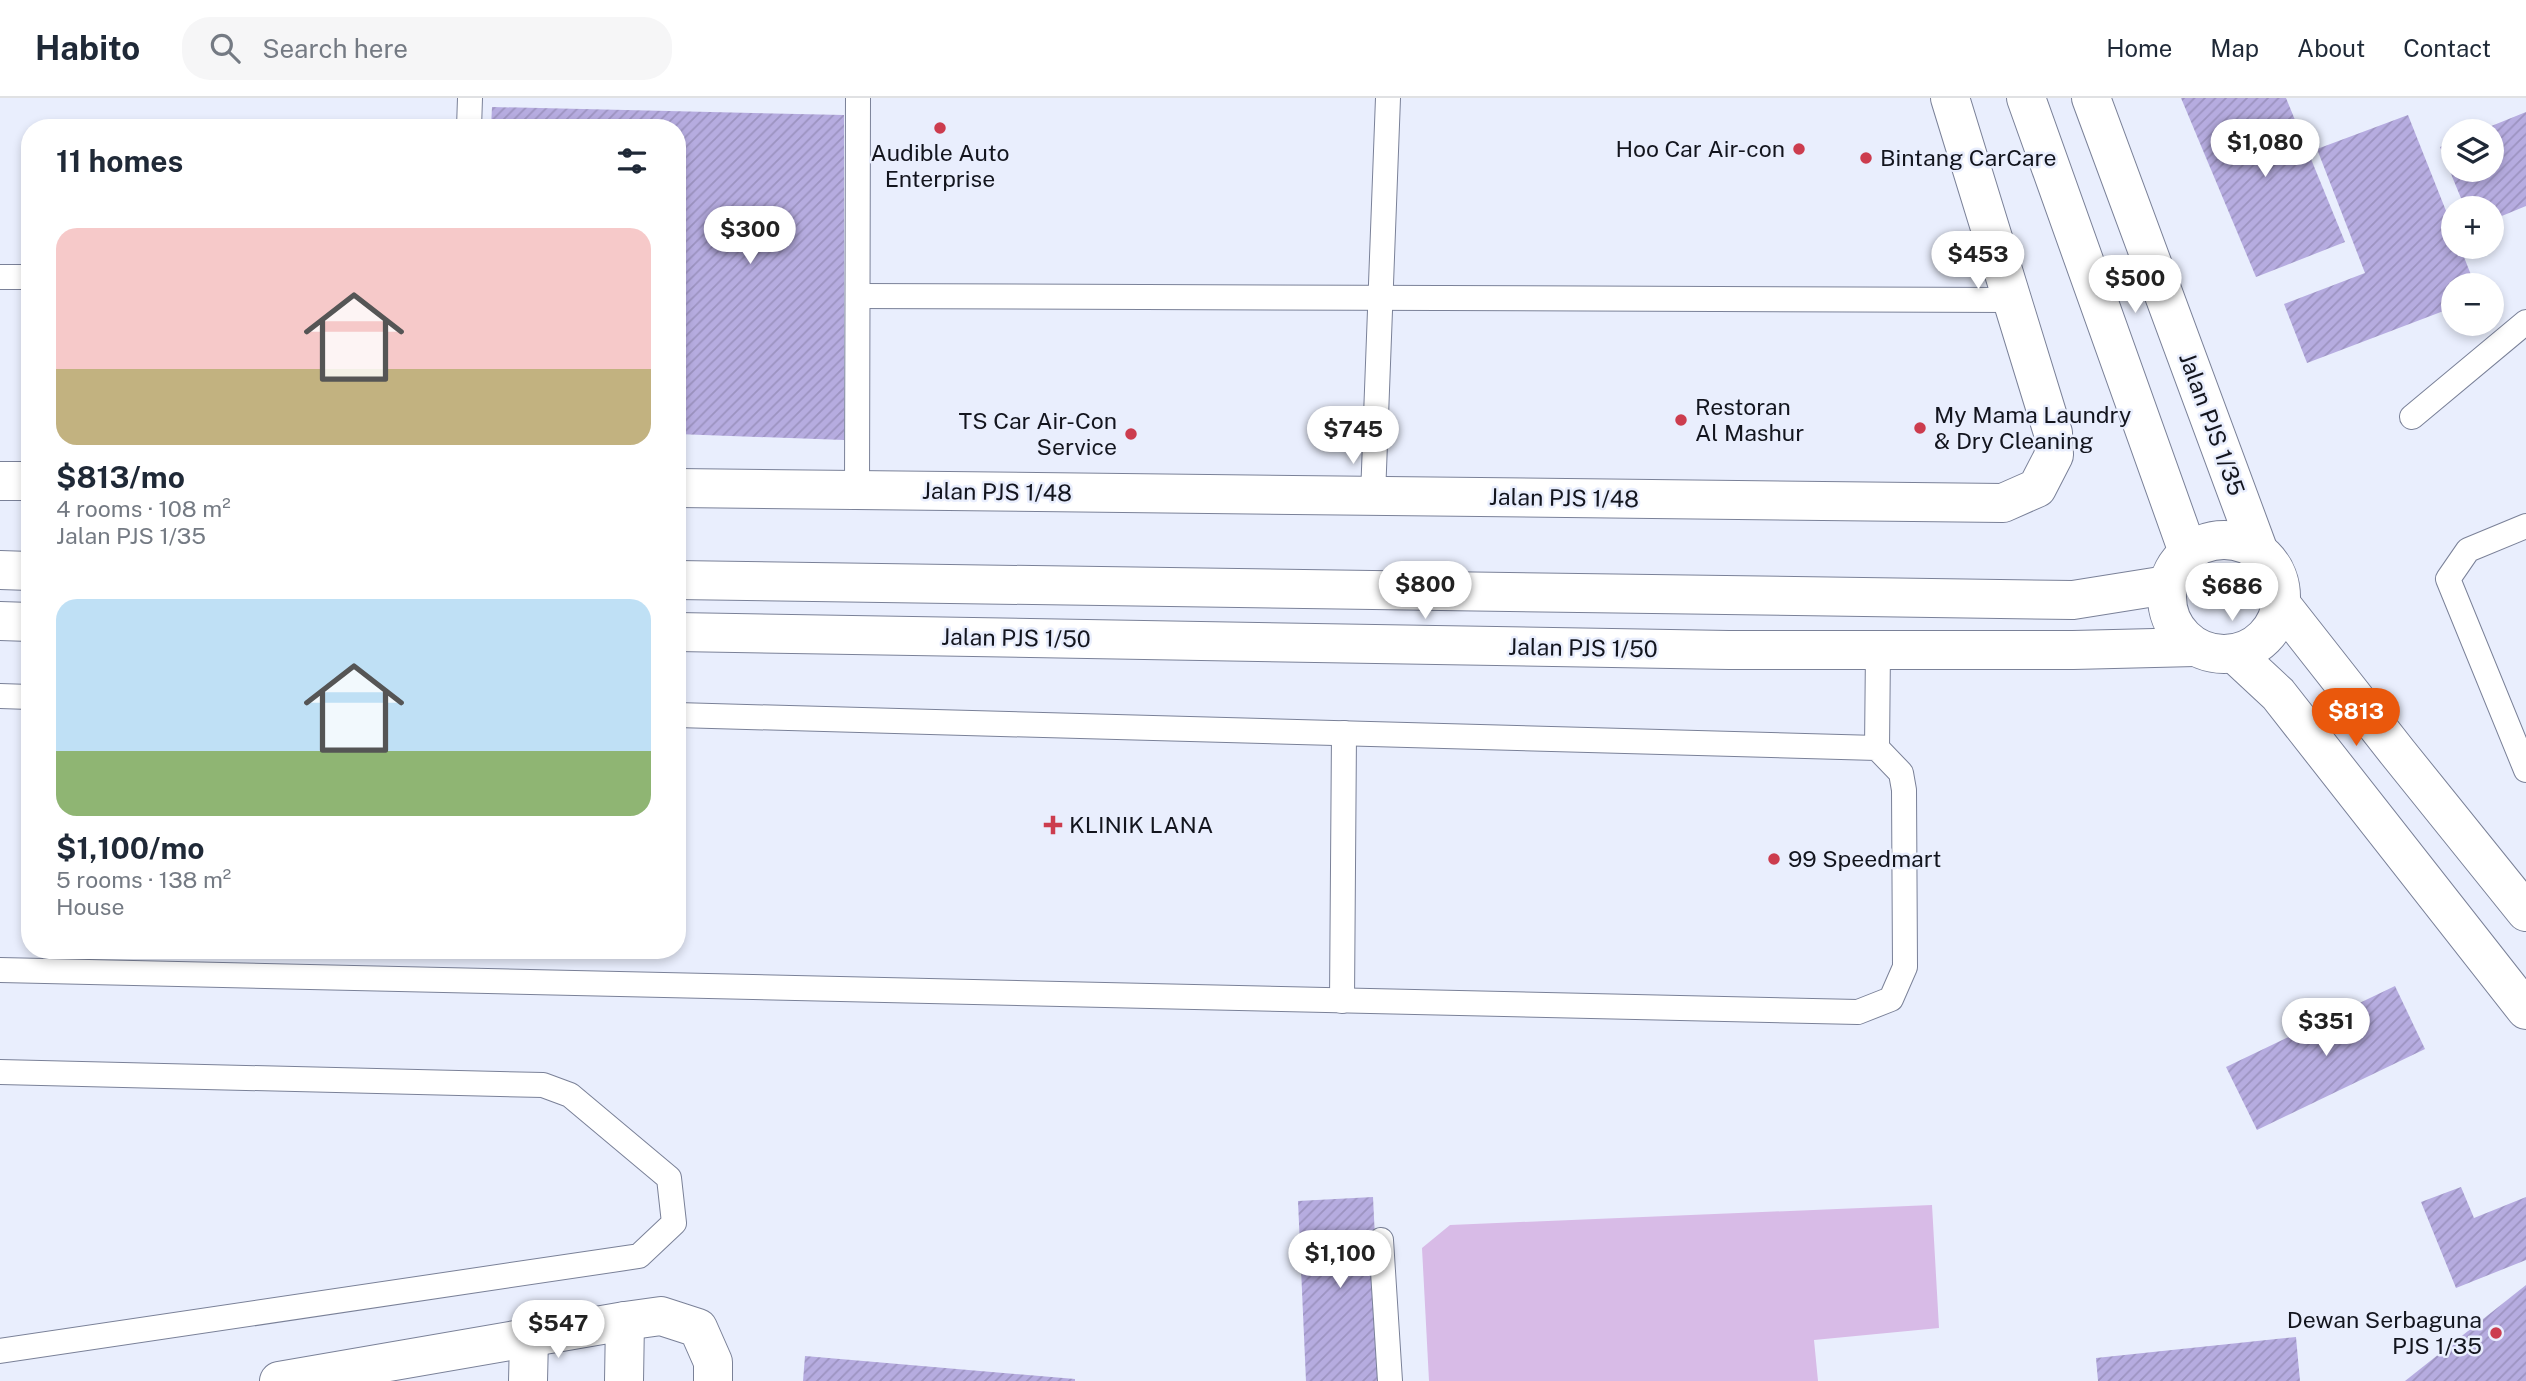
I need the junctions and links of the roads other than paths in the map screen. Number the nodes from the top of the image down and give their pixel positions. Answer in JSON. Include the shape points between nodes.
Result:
{"nodes":[{"id":1,"x":470,"y":98,"type":"edge"},
{"id":2,"x":858,"y":98,"type":"edge"},
{"id":3,"x":1388,"y":98,"type":"edge"},
{"id":4,"x":1950,"y":98,"type":"edge"},
{"id":5,"x":2026,"y":98,"type":"edge"},
{"id":6,"x":2091,"y":98,"type":"edge"},
{"id":7,"x":469,"y":119,"type":"edge"},
{"id":8,"x":0,"y":277,"type":"edge"},
{"id":9,"x":21,"y":277,"type":"edge"},
{"id":10,"x":858,"y":296,"type":"junction"},
{"id":11,"x":1379,"y":296,"type":"junction"},
{"id":12,"x":2012,"y":300,"type":"junction"},
{"id":13,"x":2526,"y":322,"type":"edge"},
{"id":14,"x":2412,"y":417,"type":"dead end"},
{"id":15,"x":0,"y":481,"type":"edge"},
{"id":16,"x":21,"y":481,"type":"edge"},
{"id":17,"x":686,"y":488,"type":"edge"},
{"id":18,"x":857,"y":490,"type":"junction"},
{"id":19,"x":1373,"y":496,"type":"junction"},
{"id":20,"x":2526,"y":526,"type":"edge"},
{"id":21,"x":2188,"y":552,"type":"junction"},
{"id":22,"x":2259,"y":552,"type":"junction"},
{"id":23,"x":0,"y":570,"type":"edge"},
{"id":24,"x":21,"y":571,"type":"edge"},
{"id":25,"x":686,"y":580,"type":"edge"},
{"id":26,"x":2167,"y":585,"type":"junction"},
{"id":27,"x":2281,"y":604,"type":"junction"},
{"id":28,"x":0,"y":621,"type":"edge"},
{"id":29,"x":21,"y":622,"type":"edge"},
{"id":30,"x":686,"y":632,"type":"edge"},
{"id":31,"x":2195,"y":647,"type":"junction"},
{"id":32,"x":1878,"y":650,"type":"junction"},
{"id":33,"x":2235,"y":654,"type":"junction"},
{"id":34,"x":0,"y":696,"type":"edge"},
{"id":35,"x":21,"y":697,"type":"edge"},
{"id":36,"x":686,"y":715,"type":"edge"},
{"id":37,"x":1344,"y":733,"type":"junction"},
{"id":38,"x":1877,"y":748,"type":"junction"},
{"id":39,"x":2398,"y":753,"type":"junction"},
{"id":40,"x":2526,"y":770,"type":"edge"},
{"id":41,"x":2352,"y":790,"type":"junction"},
{"id":42,"x":2526,"y":912,"type":"edge"},
{"id":43,"x":0,"y":970,"type":"edge"},
{"id":44,"x":1342,"y":1001,"type":"junction"},
{"id":45,"x":2526,"y":1010,"type":"edge"},
{"id":46,"x":0,"y":1072,"type":"edge"},
{"id":47,"x":1381,"y":1240,"type":"dead end"},
{"id":48,"x":625,"y":1321,"type":"junction"},
{"id":49,"x":529,"y":1339,"type":"junction"},
{"id":50,"x":0,"y":1351,"type":"edge"},
{"id":51,"x":279,"y":1381,"type":"edge"},
{"id":52,"x":528,"y":1381,"type":"edge"},
{"id":53,"x":624,"y":1381,"type":"edge"},
{"id":54,"x":713,"y":1381,"type":"edge"},
{"id":55,"x":1390,"y":1381,"type":"edge"}],
"edges":[{"from":1,"to":7,"type":"lane"},
{"from":2,"to":10,"type":"lane"},
{"from":3,"to":11,"type":"lane"},
{"from":4,"to":12,"type":"street","name":"Jalan PJS 1/48"},
{"from":5,"to":21,"type":"street"},
{"from":6,"to":22,"type":"street","name":"Jalan PJS 1/35"},
{"from":8,"to":9,"type":"lane"},
{"from":10,"to":11,"type":"lane"},
{"from":10,"to":18,"type":"lane"},
{"from":11,"to":12,"type":"lane"},
{"from":11,"to":19,"type":"lane"},
{"from":12,"to":19,"type":"street","name":"Jalan PJS 1/48","via":[[2053,433],[2054,455],[2037,488],[2003,503]]},
{"from":13,"to":14,"type":"lane"},
{"from":15,"to":16,"type":"street"},
{"from":17,"to":18,"type":"street","name":"Jalan PJS 1/48"},
{"from":18,"to":19,"type":"street","name":"Jalan PJS 1/48"},
{"from":20,"to":40,"type":"lane","via":[[2468,550],[2448,579]]},
{"from":21,"to":22,"type":"street","via":[[2205,542],[2224,540]]},
{"from":21,"to":26,"type":"street"},
{"from":22,"to":27,"type":"street","via":[[2280,584]]},
{"from":23,"to":24,"type":"street"},
{"from":25,"to":26,"type":"street","via":[[2073,600]]},
{"from":26,"to":31,"type":"street","via":[[2171,621]]},
{"from":27,"to":33,"type":"street","via":[[2266,636]]},
{"from":27,"to":39,"type":"street"},
{"from":28,"to":29,"type":"street"},
{"from":30,"to":32,"type":"street","name":"Jalan PJS 1/50"},
{"from":31,"to":32,"type":"street","name":"Jalan PJS 1/50"},
{"from":31,"to":33,"type":"street"},
{"from":32,"to":38,"type":"lane"},
{"from":33,"to":41,"type":"street","via":[[2278,694]]},
{"from":34,"to":35,"type":"lane"},
{"from":36,"to":37,"type":"lane"},
{"from":37,"to":38,"type":"lane"},
{"from":37,"to":44,"type":"lane"},
{"from":38,"to":44,"type":"lane","via":[[1901,773],[1904,790],[1905,967],[1891,999],[1858,1012]]},
{"from":39,"to":41,"type":"street"},
{"from":39,"to":42,"type":"street"},
{"from":41,"to":45,"type":"street"},
{"from":43,"to":44,"type":"lane"},
{"from":46,"to":50,"type":"lane","via":[[543,1085],[570,1095],[669,1178],[674,1223],[639,1256]]},
{"from":47,"to":55,"type":"lane"},
{"from":48,"to":49,"type":"street"},
{"from":48,"to":53,"type":"street"},
{"from":48,"to":54,"type":"street","via":[[661,1317],[698,1328],[713,1362]]},
{"from":49,"to":51,"type":"street"},
{"from":49,"to":52,"type":"street"}]}
